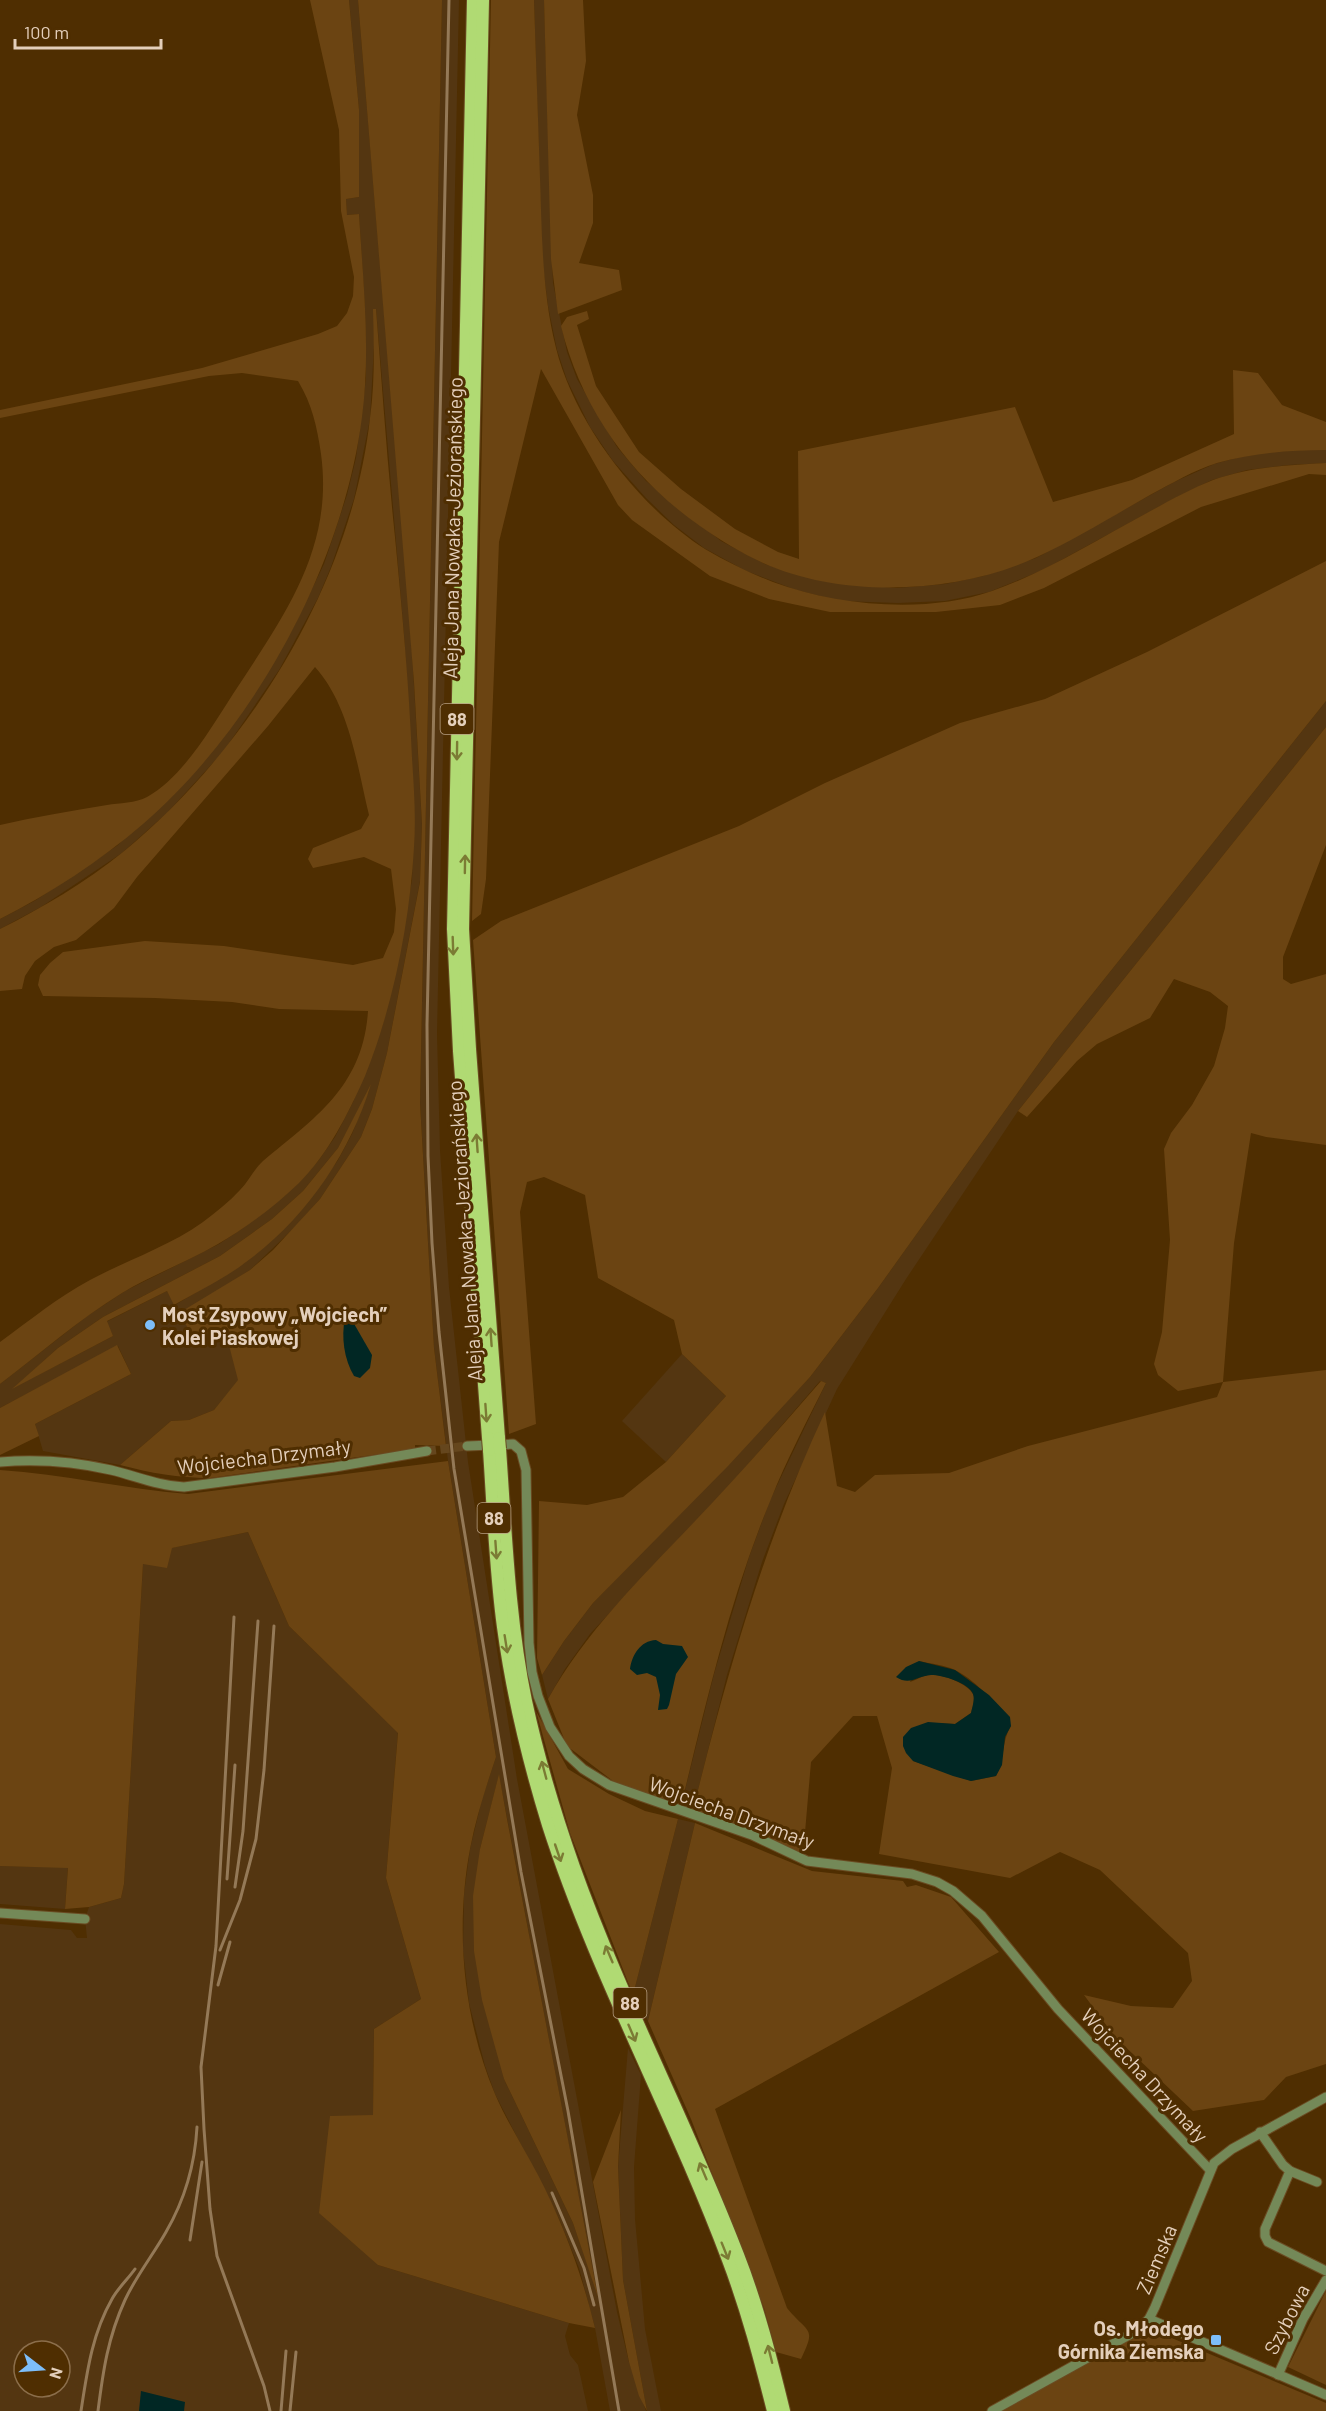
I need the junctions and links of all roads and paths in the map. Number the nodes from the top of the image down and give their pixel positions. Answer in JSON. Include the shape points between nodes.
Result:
{"nodes":[{"id":1,"x":473,"y":0,"type":"edge"},
{"id":2,"x":483,"y":0,"type":"edge"},
{"id":3,"x":494,"y":1444,"type":"junction"},
{"id":4,"x":466,"y":1446,"type":"tunnel mouth"},
{"id":5,"x":427,"y":1451,"type":"tunnel mouth"},
{"id":6,"x":0,"y":1462,"type":"edge"},
{"id":7,"x":0,"y":1913,"type":"edge"},
{"id":8,"x":85,"y":1919,"type":"dead end"},
{"id":9,"x":1326,"y":2097,"type":"edge"},
{"id":10,"x":1260,"y":2132,"type":"junction"},
{"id":11,"x":1210,"y":2170,"type":"junction"},
{"id":12,"x":1290,"y":2171,"type":"junction"},
{"id":13,"x":1317,"y":2182,"type":"dead end"},
{"id":14,"x":1326,"y":2271,"type":"edge"},
{"id":15,"x":1326,"y":2280,"type":"edge"},
{"id":16,"x":1149,"y":2319,"type":"junction"},
{"id":17,"x":1278,"y":2375,"type":"junction"},
{"id":18,"x":1326,"y":2396,"type":"edge"},
{"id":19,"x":773,"y":2411,"type":"edge"},
{"id":20,"x":784,"y":2411,"type":"edge"},
{"id":21,"x":992,"y":2411,"type":"edge"}],
"edges":[{"from":1,"to":3,"type":"main road","name":"Aleja Jana Nowaka-Jeziorańskiego","number":"88","one_way":true,"via":[[453,929],[459,1051]]},
{"from":3,"to":2,"type":"main road","name":"Aleja Jana Nowaka-Jeziorańskiego","number":"88","one_way":true,"via":[[463,929]]},
{"from":3,"to":19,"type":"main road","name":"Aleja Jana Nowaka-Jeziorańskiego","number":"88","one_way":true,"via":[[499,1586],[509,1661],[548,1824],[584,1922],[728,2259]]},
{"from":20,"to":3,"type":"main road","name":"Aleja Jana Nowaka-Jeziorańskiego","number":"88","one_way":true,"via":[[739,2257],[594,1917],[558,1819],[519,1660]]},
{"from":4,"to":11,"type":"street","name":"Wojciecha Drzymały","via":[[513,1444],[524,1457],[532,1672],[554,1734],[576,1763],[609,1785],[764,1840],[807,1861],[912,1874],[954,1891],[982,1916],[1048,1997]]},
{"from":5,"to":6,"type":"street","name":"Wojciecha Drzymały","via":[[184,1487],[161,1485],[89,1466],[45,1461]]},
{"from":7,"to":8,"type":"street"},
{"from":9,"to":10,"type":"street","name":"Ziemska"},
{"from":10,"to":11,"type":"street","name":"Ziemska","via":[[1221,2156]]},
{"from":10,"to":12,"type":"street"},
{"from":11,"to":16,"type":"street","name":"Ziemska"},
{"from":12,"to":13,"type":"street"},
{"from":12,"to":14,"type":"street","name":"Szybowa","via":[[1265,2236],[1268,2242]]},
{"from":15,"to":17,"type":"street","name":"Szybowa"},
{"from":16,"to":17,"type":"street","name":"Szybowa"},
{"from":16,"to":21,"type":"street","name":"Ziemska","via":[[1129,2337]]},
{"from":17,"to":18,"type":"street","name":"Szybowa"}]}
